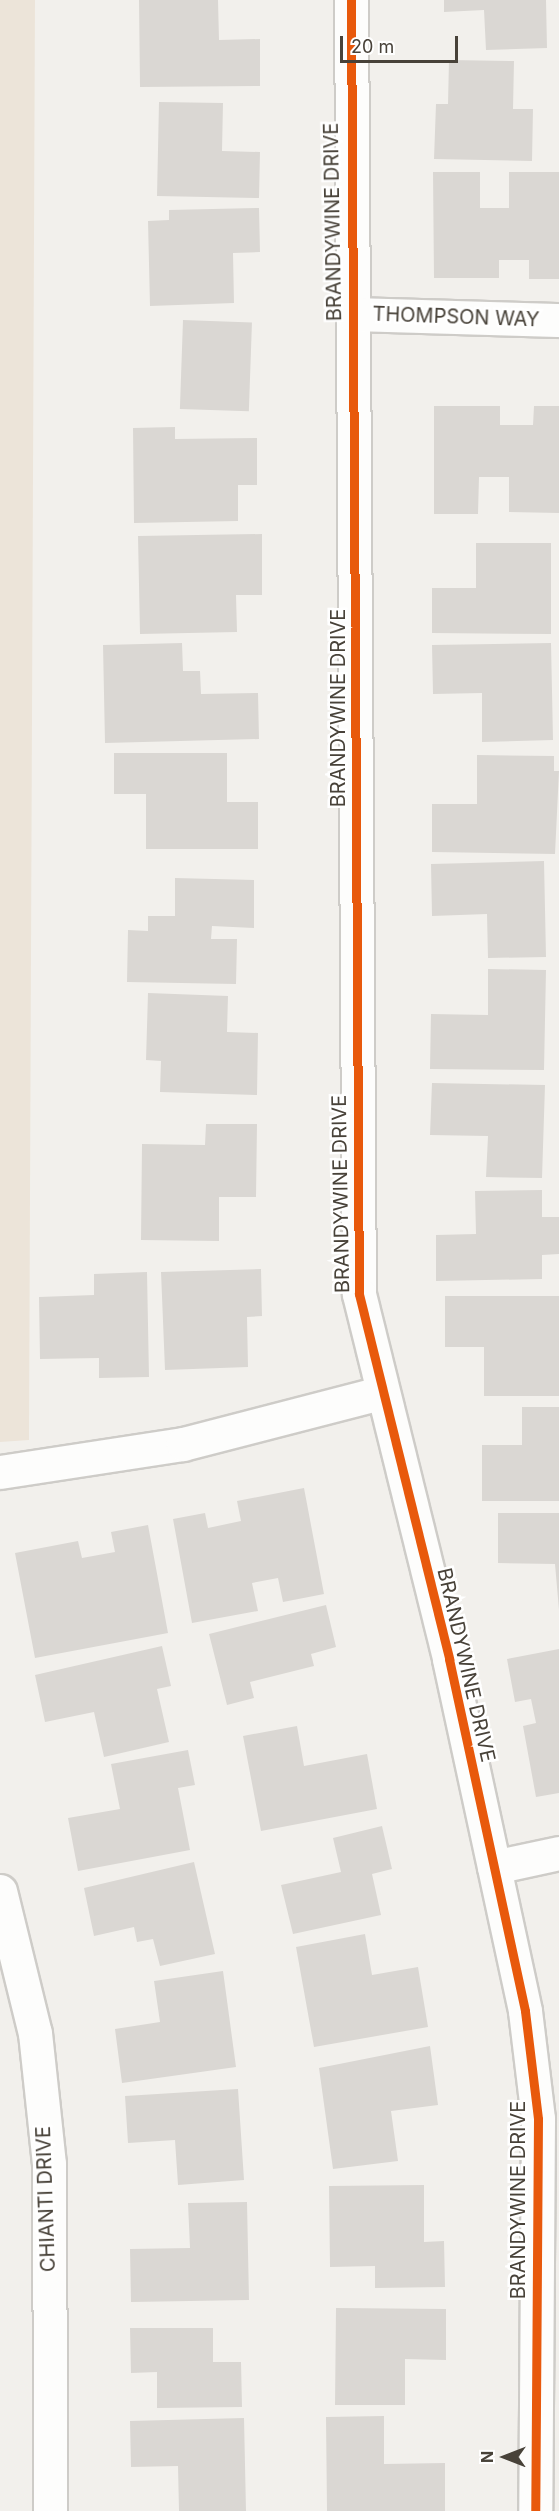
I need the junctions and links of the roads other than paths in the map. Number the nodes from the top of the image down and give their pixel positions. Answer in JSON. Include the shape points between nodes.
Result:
{"nodes":[{"id":1,"x":351,"y":0,"type":"edge"},
{"id":2,"x":353,"y":314,"type":"junction"},
{"id":3,"x":559,"y":320,"type":"edge"},
{"id":4,"x":380,"y":1393,"type":"junction"},
{"id":5,"x":0,"y":1472,"type":"edge"},
{"id":6,"x":559,"y":1853,"type":"edge"},
{"id":7,"x":494,"y":1867,"type":"junction"},
{"id":8,"x":0,"y":1891,"type":"edge"},
{"id":9,"x":548,"y":2351,"type":"edge"},
{"id":10,"x":50,"y":2511,"type":"edge"},
{"id":11,"x":535,"y":2511,"type":"edge"}],
"edges":[{"from":1,"to":2,"type":"street","name":"BRANDYWINE DRIVE"},
{"from":2,"to":3,"type":"street","name":"THOMPSON WAY"},
{"from":2,"to":4,"type":"street","name":"BRANDYWINE DRIVE","via":[[359,1294]]},
{"from":4,"to":5,"type":"street","via":[[183,1444]]},
{"from":4,"to":7,"type":"street","name":"BRANDYWINE DRIVE","via":[[449,1659]]},
{"from":6,"to":7,"type":"street"},
{"from":7,"to":9,"type":"street","name":"BRANDYWINE DRIVE","via":[[525,2011],[538,2119]]},
{"from":8,"to":10,"type":"street","name":"CHIANTI DRIVE","via":[[35,2033],[49,2164]]},
{"from":9,"to":11,"type":"street","name":"BRANDYWINE DRIVE"}]}
